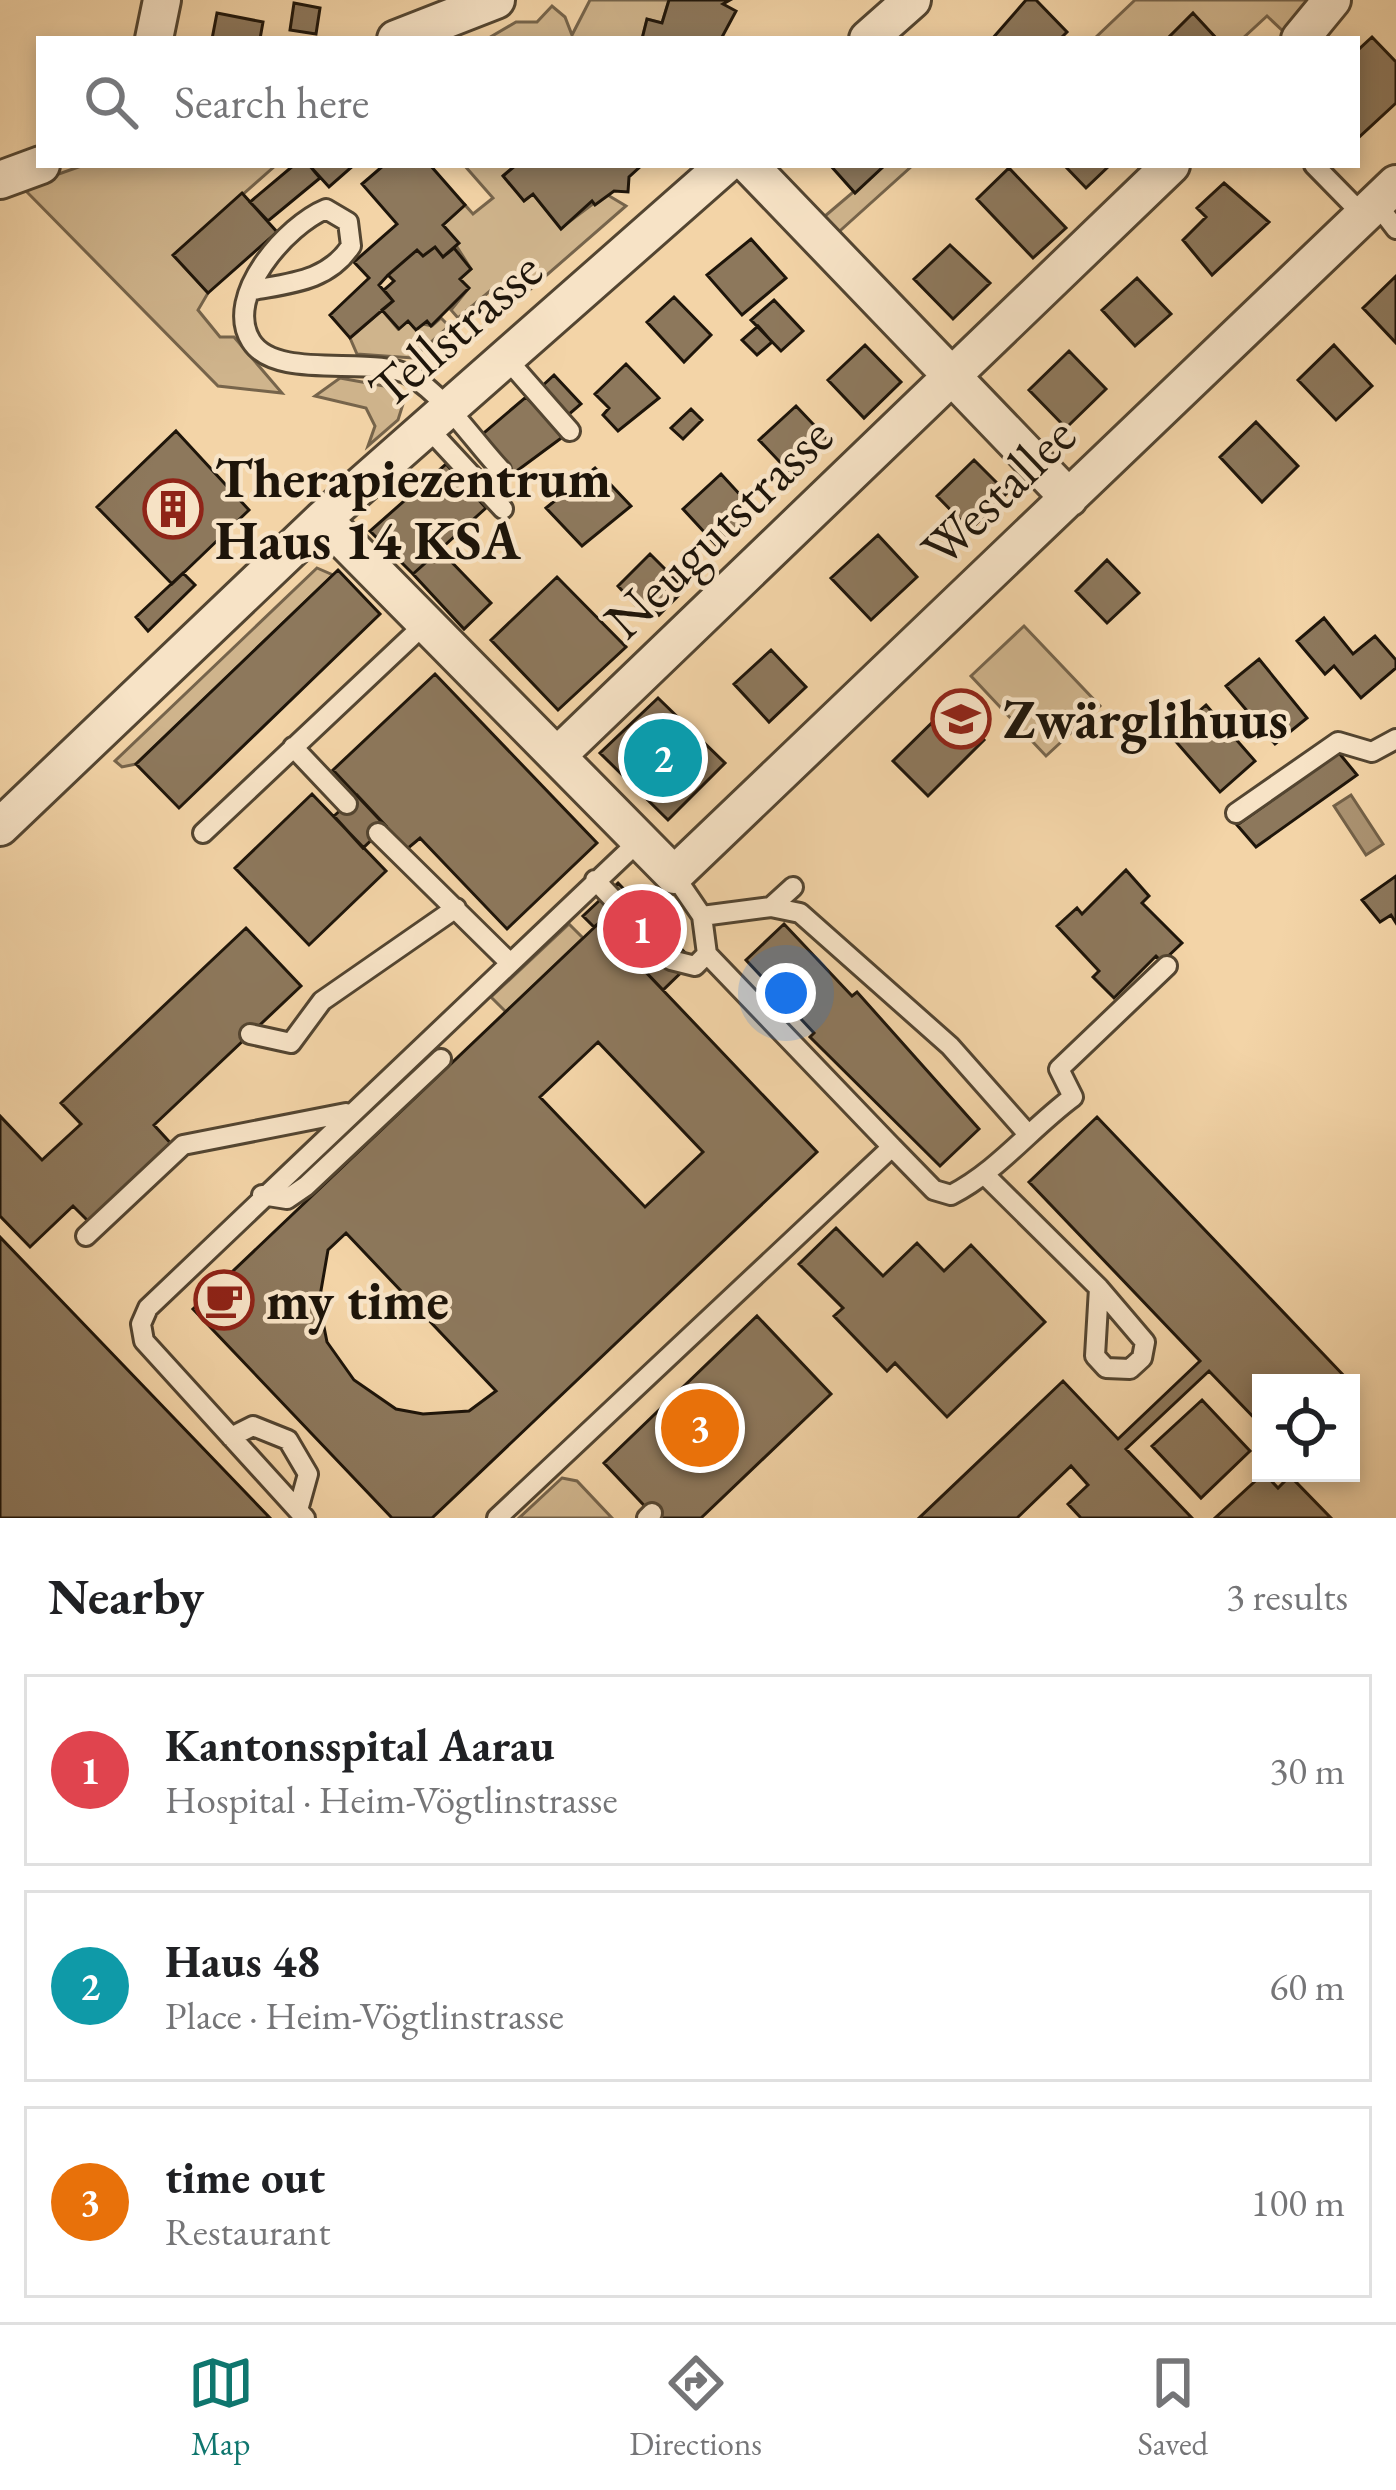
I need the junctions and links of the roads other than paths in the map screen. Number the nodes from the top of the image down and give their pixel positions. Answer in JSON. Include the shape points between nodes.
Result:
{"nodes":[{"id":1,"x":162,"y":0,"type":"edge"},
{"id":2,"x":496,"y":0,"type":"edge"},
{"id":3,"x":912,"y":0,"type":"edge"},
{"id":4,"x":1332,"y":0,"type":"edge"},
{"id":5,"x":155,"y":36,"type":"edge"},
{"id":6,"x":404,"y":36,"type":"edge"},
{"id":7,"x":871,"y":36,"type":"edge"},
{"id":8,"x":1302,"y":36,"type":"edge"},
{"id":9,"x":36,"y":167,"type":"edge"},
{"id":10,"x":722,"y":168,"type":"edge"},
{"id":11,"x":752,"y":168,"type":"edge"},
{"id":12,"x":1168,"y":168,"type":"edge"},
{"id":13,"x":1319,"y":168,"type":"edge"},
{"id":14,"x":0,"y":180,"type":"edge"},
{"id":15,"x":1383,"y":208,"type":"edge"},
{"id":16,"x":253,"y":290,"type":"junction"},
{"id":17,"x":505,"y":357,"type":"junction"},
{"id":18,"x":952,"y":377,"type":"junction"},
{"id":19,"x":436,"y":417,"type":"junction"},
{"id":20,"x":570,"y":431,"type":"dead end"},
{"id":21,"x":501,"y":470,"type":"dead end"},
{"id":22,"x":1069,"y":498,"type":"junction"},
{"id":23,"x":503,"y":509,"type":"dead end"},
{"id":24,"x":323,"y":519,"type":"junction"},
{"id":25,"x":427,"y":622,"type":"junction"},
{"id":26,"x":1396,"y":739,"type":"edge"},
{"id":27,"x":293,"y":747,"type":"junction"},
{"id":28,"x":559,"y":754,"type":"junction"},
{"id":29,"x":347,"y":804,"type":"dead end"},
{"id":30,"x":1235,"y":813,"type":"dead end"},
{"id":31,"x":0,"y":827,"type":"edge"},
{"id":32,"x":203,"y":832,"type":"dead end"},
{"id":33,"x":378,"y":833,"type":"dead end"},
{"id":34,"x":639,"y":841,"type":"junction"},
{"id":35,"x":674,"y":875,"type":"junction"},
{"id":36,"x":595,"y":880,"type":"junction"},
{"id":37,"x":793,"y":887,"type":"dead end"},
{"id":38,"x":771,"y":907,"type":"junction"},
{"id":39,"x":456,"y":908,"type":"junction"},
{"id":40,"x":702,"y":916,"type":"junction"},
{"id":41,"x":707,"y":954,"type":"junction"},
{"id":42,"x":508,"y":961,"type":"junction"},
{"id":43,"x":1167,"y":967,"type":"dead end"},
{"id":44,"x":250,"y":1034,"type":"dead end"},
{"id":45,"x":441,"y":1059,"type":"dead end"},
{"id":46,"x":346,"y":1113,"type":"junction"},
{"id":47,"x":1027,"y":1133,"type":"junction"},
{"id":48,"x":892,"y":1147,"type":"junction"},
{"id":49,"x":986,"y":1175,"type":"junction"},
{"id":50,"x":262,"y":1195,"type":"junction"},
{"id":51,"x":86,"y":1236,"type":"dead end"},
{"id":52,"x":1099,"y":1288,"type":"dead end"},
{"id":53,"x":231,"y":1437,"type":"junction"},
{"id":54,"x":302,"y":1514,"type":"edge"},
{"id":55,"x":497,"y":1518,"type":"edge"}],
"edges":[{"from":1,"to":5,"type":"street"},
{"from":2,"to":6,"type":"street"},
{"from":3,"to":7,"type":"street"},
{"from":4,"to":8,"type":"street"},
{"from":9,"to":14,"type":"street"},
{"from":10,"to":17,"type":"street","name":"Tellstrasse"},
{"from":11,"to":18,"type":"street"},
{"from":12,"to":18,"type":"street","name":"Neugutstrasse"},
{"from":13,"to":15,"type":"lane"},
{"from":15,"to":22,"type":"street","name":"Westallee"},
{"from":16,"to":16,"type":"lane","via":[[272,247],[301,219],[326,209],[348,222],[351,246],[340,263],[310,279]]},
{"from":16,"to":19,"type":"lane","via":[[244,317],[252,343],[274,359],[406,373]]},
{"from":17,"to":19,"type":"street","name":"Tellstrasse"},
{"from":17,"to":20,"type":"lane"},
{"from":18,"to":22,"type":"street"},
{"from":18,"to":28,"type":"street","name":"Neugutstrasse"},
{"from":19,"to":21,"type":"lane"},
{"from":19,"to":23,"type":"lane"},
{"from":19,"to":24,"type":"street","name":"Tellstrasse"},
{"from":22,"to":35,"type":"street","name":"Westallee"},
{"from":24,"to":25,"type":"street"},
{"from":24,"to":31,"type":"street","name":"Tellstrasse"},
{"from":25,"to":27,"type":"lane"},
{"from":25,"to":28,"type":"street"},
{"from":26,"to":30,"type":"lane","via":[[1372,752],[1338,742]]},
{"from":27,"to":29,"type":"lane"},
{"from":27,"to":32,"type":"lane"},
{"from":28,"to":34,"type":"street"},
{"from":33,"to":39,"type":"lane"},
{"from":34,"to":35,"type":"street"},
{"from":34,"to":36,"type":"lane"},
{"from":35,"to":40,"type":"lane"},
{"from":36,"to":41,"type":"lane","via":[[671,960],[695,966]]},
{"from":36,"to":42,"type":"lane"},
{"from":37,"to":38,"type":"lane"},
{"from":38,"to":40,"type":"lane"},
{"from":38,"to":47,"type":"lane","via":[[800,913],[950,1046]]},
{"from":39,"to":42,"type":"lane"},
{"from":39,"to":44,"type":"lane","via":[[322,1001],[290,1043]]},
{"from":40,"to":41,"type":"lane"},
{"from":41,"to":48,"type":"lane"},
{"from":42,"to":46,"type":"lane"},
{"from":43,"to":47,"type":"lane","via":[[1059,1069],[1073,1096]]},
{"from":45,"to":50,"type":"lane","via":[[306,1186],[287,1199]]},
{"from":46,"to":50,"type":"lane"},
{"from":46,"to":51,"type":"lane","via":[[183,1145]]},
{"from":47,"to":49,"type":"lane"},
{"from":48,"to":49,"type":"lane","via":[[934,1190],[951,1195]]},
{"from":48,"to":55,"type":"lane"},
{"from":49,"to":52,"type":"lane"},
{"from":50,"to":53,"type":"lane","via":[[141,1324],[144,1341]]},
{"from":53,"to":54,"type":"lane"},
{"from":53,"to":54,"type":"lane","via":[[253,1426],[288,1440],[308,1474]]}]}
